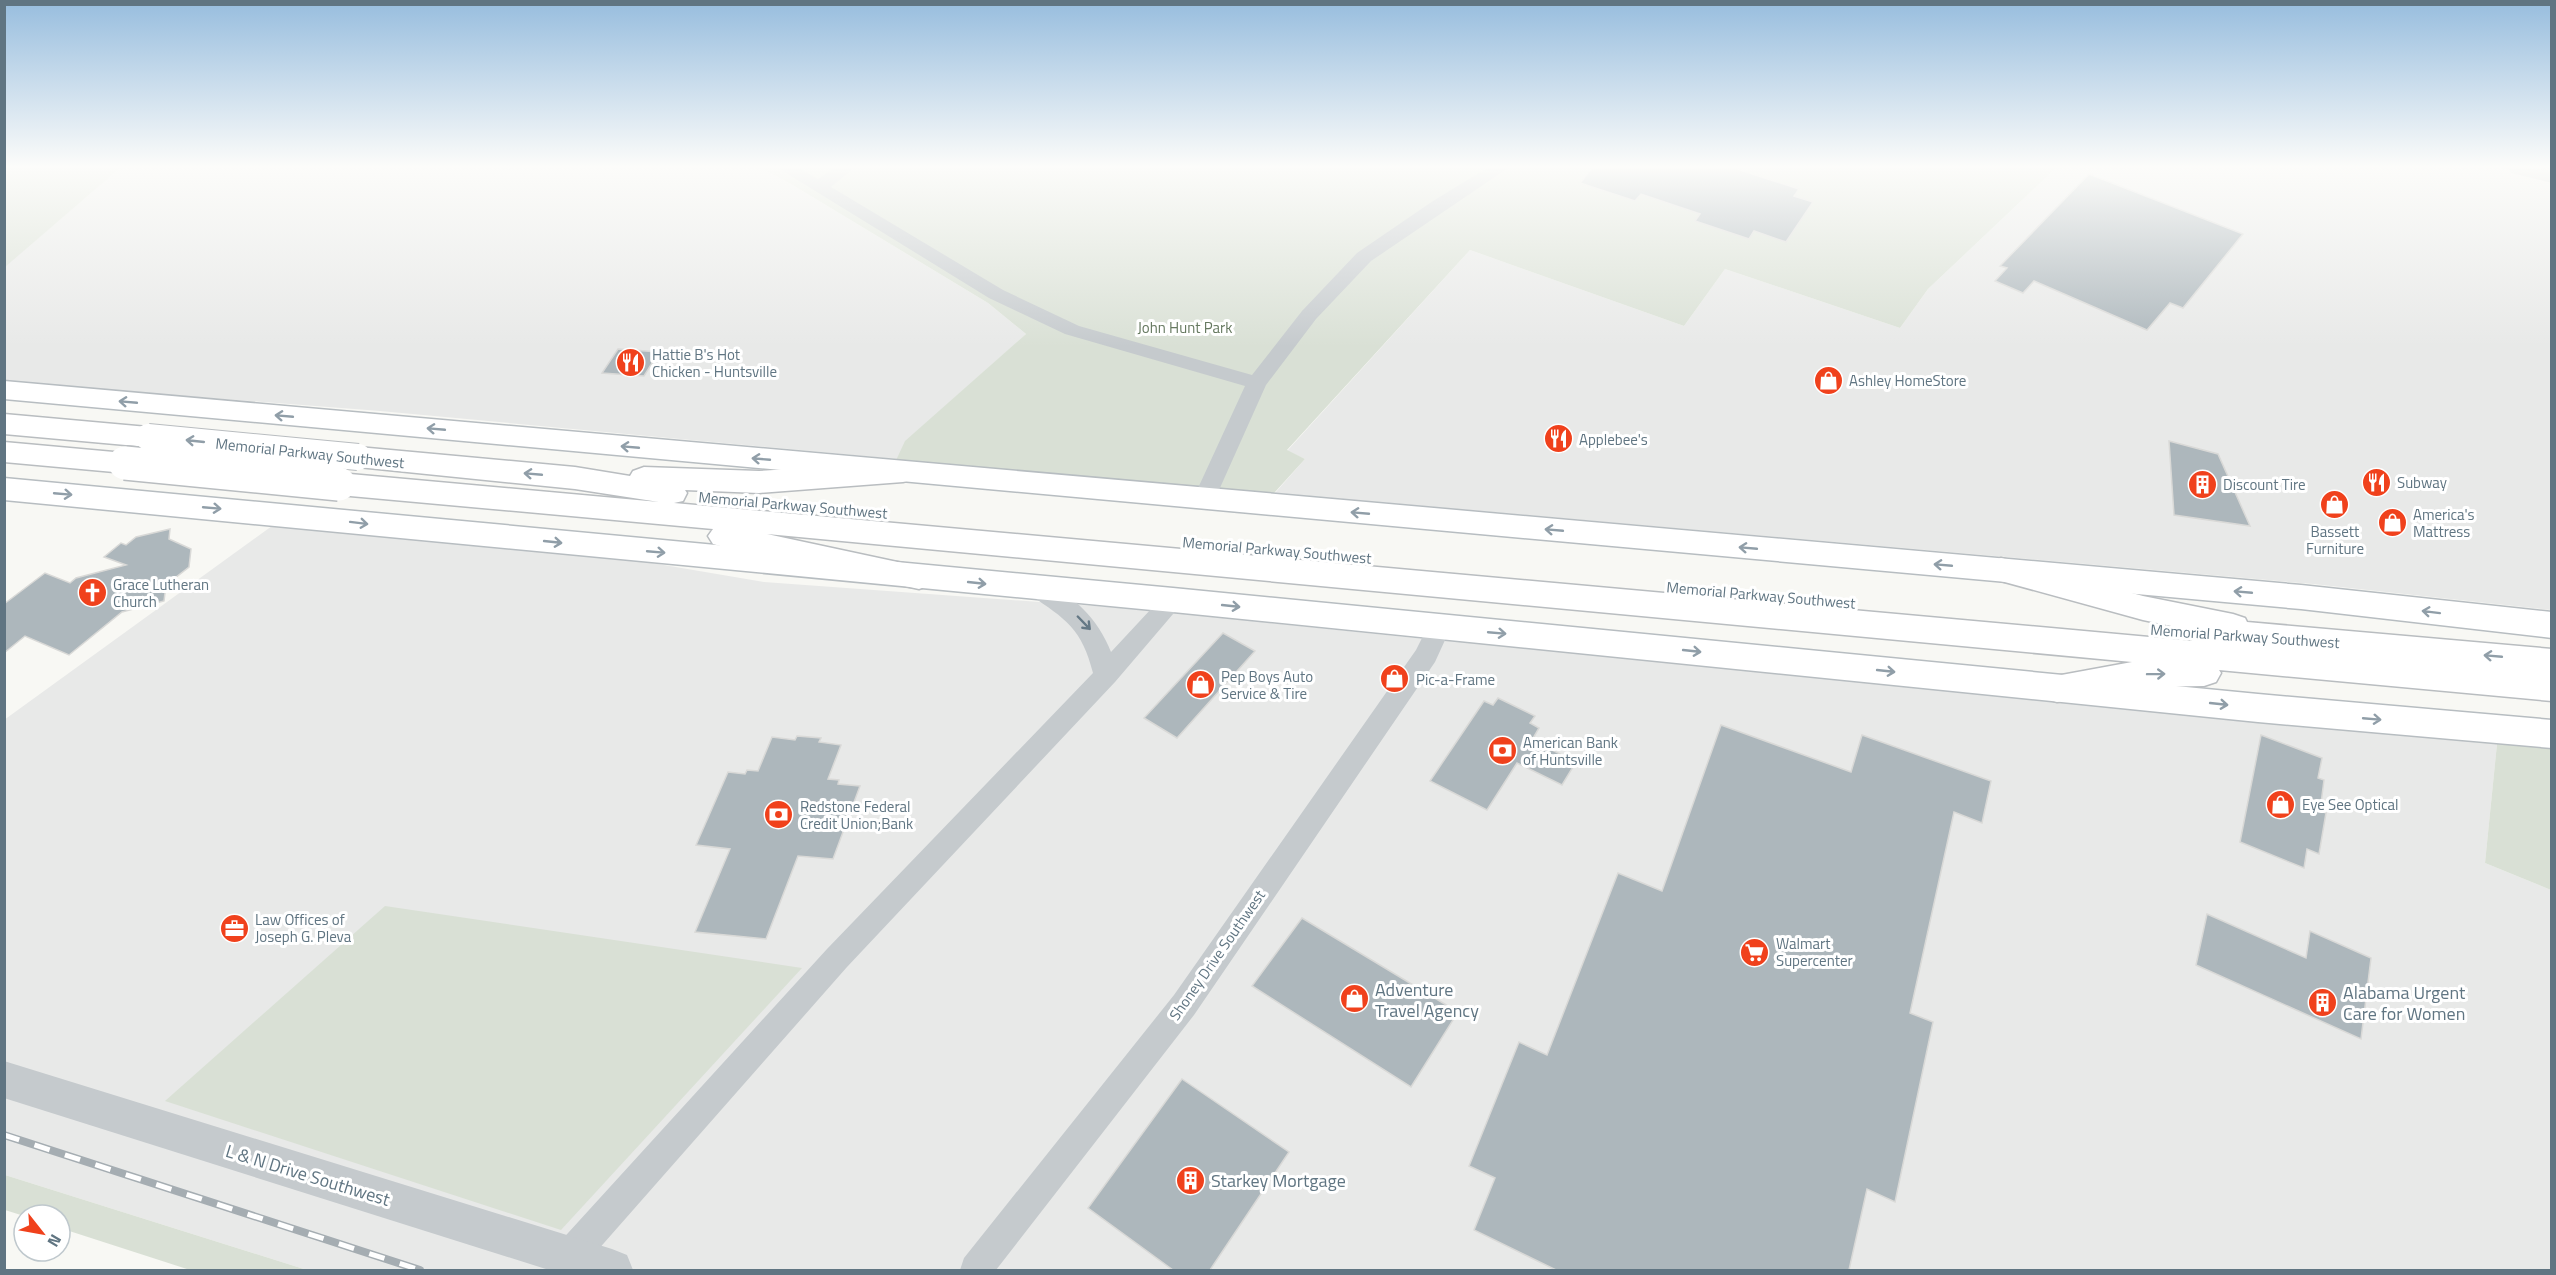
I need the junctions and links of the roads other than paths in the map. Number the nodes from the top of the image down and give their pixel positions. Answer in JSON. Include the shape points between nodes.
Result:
{"nodes":[{"id":1,"x":885,"y":228,"type":"edge"},
{"id":2,"x":1407,"y":228,"type":"edge"},
{"id":3,"x":1257,"y":383,"type":"junction"},
{"id":4,"x":4,"y":390,"type":"edge"},
{"id":5,"x":208,"y":408,"type":"junction"},
{"id":6,"x":343,"y":421,"type":"junction"},
{"id":7,"x":4,"y":424,"type":"edge"},
{"id":8,"x":4,"y":452,"type":"edge"},
{"id":9,"x":903,"y":472,"type":"junction"},
{"id":10,"x":575,"y":478,"type":"junction"},
{"id":11,"x":4,"y":489,"type":"edge"},
{"id":12,"x":1204,"y":499,"type":"junction"},
{"id":13,"x":133,"y":501,"type":"junction"},
{"id":14,"x":642,"y":512,"type":"junction"},
{"id":15,"x":301,"y":516,"type":"junction"},
{"id":16,"x":2001,"y":570,"type":"junction"},
{"id":17,"x":919,"y":577,"type":"junction"},
{"id":18,"x":1038,"y":589,"type":"junction"},
{"id":19,"x":1173,"y":600,"type":"junction"},
{"id":20,"x":2552,"y":625,"type":"edge"},
{"id":21,"x":1439,"y":627,"type":"junction"},
{"id":22,"x":2285,"y":637,"type":"junction"},
{"id":23,"x":2552,"y":662,"type":"edge"},
{"id":24,"x":2359,"y":668,"type":"junction"},
{"id":25,"x":1106,"y":675,"type":"junction"},
{"id":26,"x":2552,"y":687,"type":"edge"},
{"id":27,"x":2057,"y":688,"type":"junction"},
{"id":28,"x":2552,"y":734,"type":"edge"},
{"id":29,"x":4,"y":1079,"type":"edge"},
{"id":30,"x":570,"y":1256,"type":"junction"},
{"id":31,"x":612,"y":1270,"type":"edge"},
{"id":32,"x":976,"y":1270,"type":"edge"}],
"edges":[{"from":1,"to":3,"type":"street","via":[[996,294],[1072,330]]},
{"from":2,"to":3,"type":"street","via":[[1364,257],[1309,315]]},
{"from":3,"to":12,"type":"street"},
{"from":5,"to":4,"type":"main road","one_way":true},
{"from":6,"to":5,"type":"main road","one_way":true},
{"from":5,"to":13,"type":"main road","via":[[234,424],[240,435],[220,466],[176,492]]},
{"from":9,"to":6,"type":"main road","one_way":true},
{"from":6,"to":15,"type":"main road","via":[[296,440],[275,455],[264,471],[259,486],[265,497]]},
{"from":10,"to":7,"type":"main road","name":"Memorial Parkway Southwest","one_way":true,"bridge":true},
{"from":8,"to":14,"type":"main road","name":"Memorial Parkway Southwest","bridge":true},
{"from":9,"to":10,"type":"main road","via":[[759,482]]},
{"from":9,"to":12,"type":"main road"},
{"from":10,"to":22,"type":"main road","name":"Memorial Parkway Southwest","via":[[649,491],[824,508],[2102,626]]},
{"from":11,"to":13,"type":"main road","one_way":true},
{"from":16,"to":12,"type":"main road","one_way":true},
{"from":13,"to":15,"type":"main road","one_way":true},
{"from":14,"to":17,"type":"main road","via":[[700,531]]},
{"from":14,"to":24,"type":"main road","name":"Memorial Parkway Southwest"},
{"from":15,"to":17,"type":"main road","one_way":true},
{"from":20,"to":16,"type":"main road","one_way":true},
{"from":16,"to":22,"type":"main road","via":[[2144,608]]},
{"from":17,"to":18,"type":"main road","one_way":true},
{"from":18,"to":19,"type":"main road"},
{"from":18,"to":25,"type":"street","one_way":true,"via":[[1089,628]]},
{"from":19,"to":21,"type":"main road","one_way":true},
{"from":19,"to":25,"type":"street"},
{"from":21,"to":27,"type":"main road","one_way":true},
{"from":21,"to":32,"type":"street","name":"Shoney Drive Southwest","via":[[1426,655],[1184,1005]]},
{"from":23,"to":22,"type":"main road","name":"Memorial Parkway Southwest","one_way":true},
{"from":24,"to":26,"type":"main road","name":"Memorial Parkway Southwest"},
{"from":27,"to":24,"type":"main road","one_way":true,"via":[[2138,674]]},
{"from":25,"to":30,"type":"street","via":[[837,958]]},
{"from":27,"to":28,"type":"main road","one_way":true},
{"from":29,"to":30,"type":"street","name":"L & N Drive Southwest"},
{"from":30,"to":31,"type":"street","name":"L & N Drive Southwest"}]}
